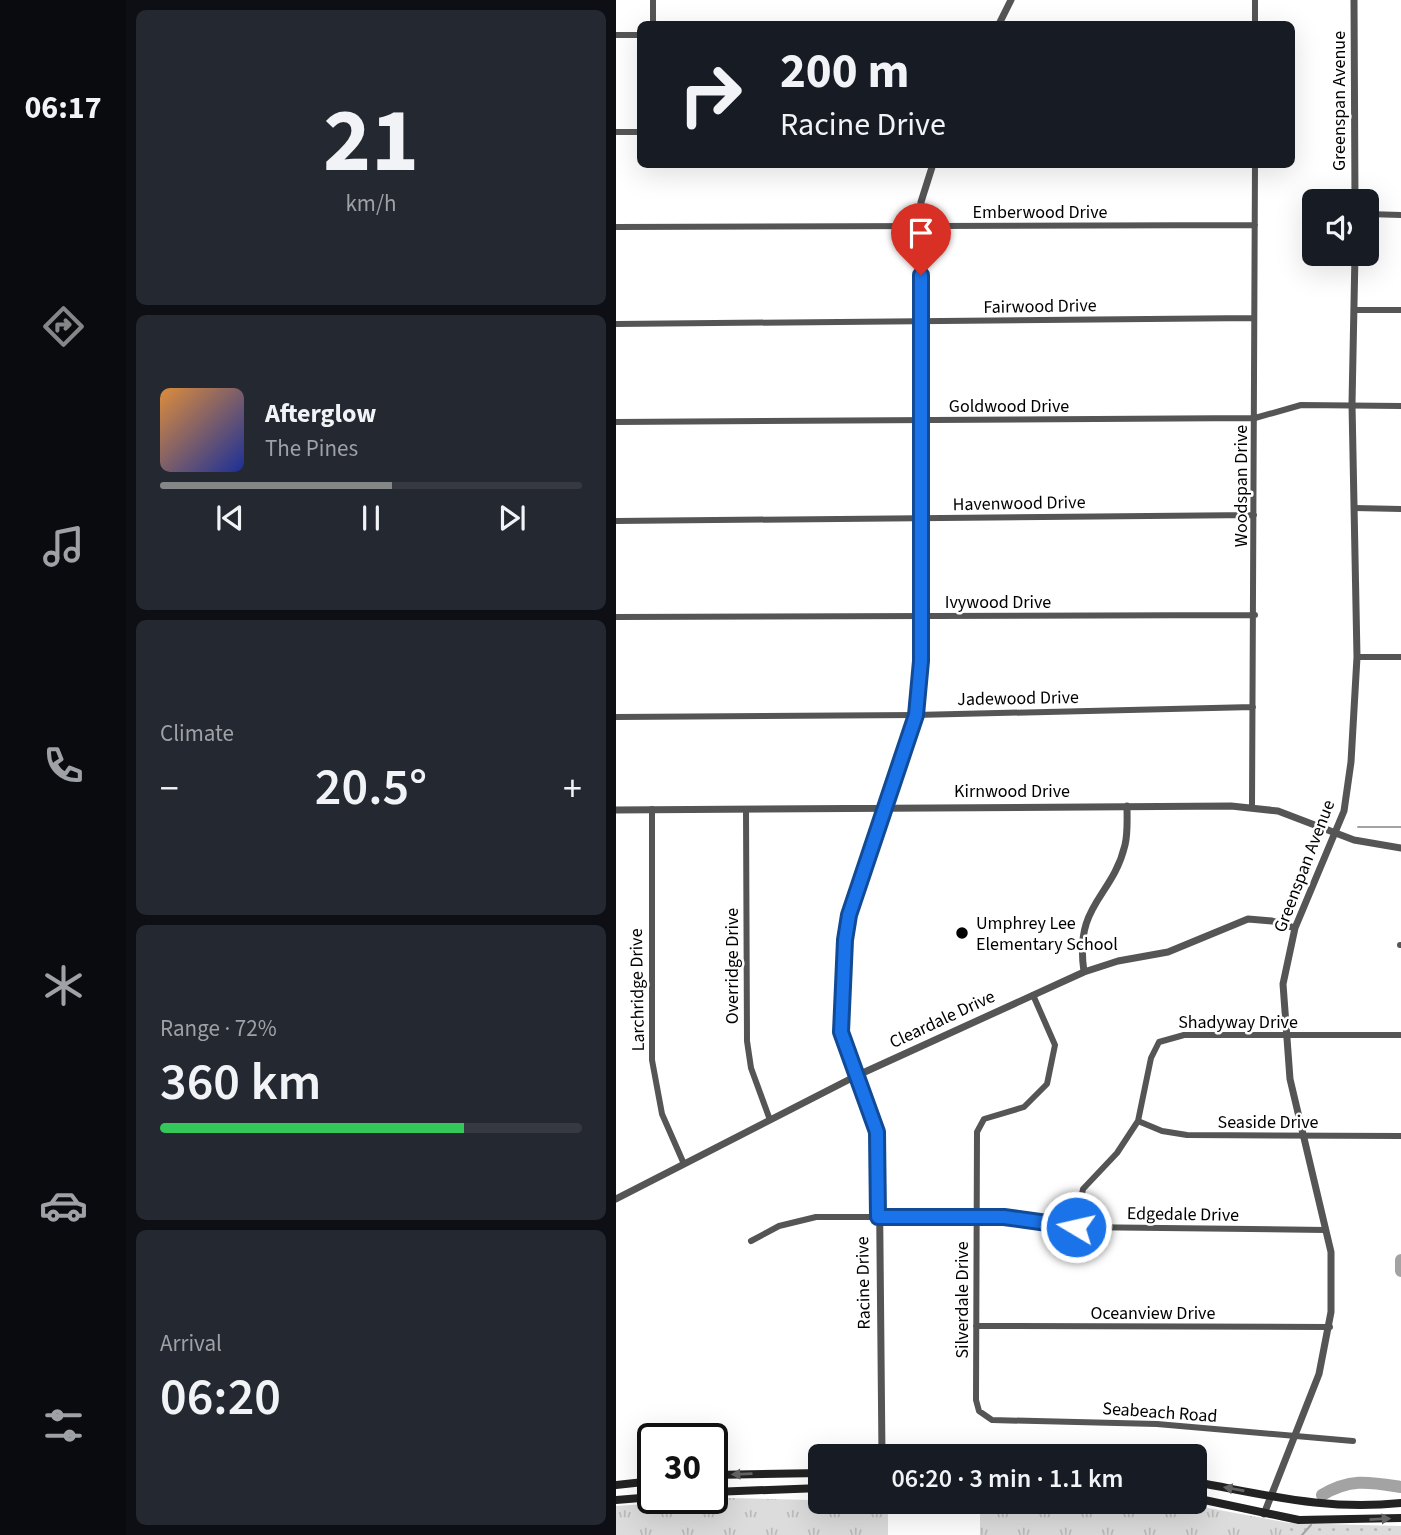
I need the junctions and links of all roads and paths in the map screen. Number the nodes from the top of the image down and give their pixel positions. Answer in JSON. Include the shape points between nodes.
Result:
{"nodes":[{"id":1,"x":653,"y":0,"type":"edge"},
{"id":2,"x":1011,"y":0,"type":"edge"},
{"id":3,"x":1255,"y":0,"type":"edge"},
{"id":4,"x":1354,"y":0,"type":"edge"},
{"id":5,"x":653,"y":21,"type":"edge"},
{"id":6,"x":1000,"y":21,"type":"edge"},
{"id":7,"x":1255,"y":21,"type":"edge"},
{"id":8,"x":616,"y":35,"type":"edge"},
{"id":9,"x":637,"y":35,"type":"edge"},
{"id":10,"x":616,"y":132,"type":"edge"},
{"id":11,"x":637,"y":132,"type":"edge"},
{"id":12,"x":932,"y":168,"type":"edge"},
{"id":13,"x":1255,"y":168,"type":"edge"},
{"id":14,"x":1355,"y":189,"type":"edge"},
{"id":15,"x":1379,"y":214,"type":"edge"},
{"id":16,"x":1401,"y":215,"type":"edge"},
{"id":17,"x":1255,"y":225,"type":"junction"},
{"id":18,"x":921,"y":226,"type":"junction"},
{"id":19,"x":616,"y":227,"type":"edge"},
{"id":20,"x":1355,"y":266,"type":"edge"},
{"id":21,"x":1355,"y":310,"type":"junction"},
{"id":22,"x":1401,"y":310,"type":"edge"},
{"id":23,"x":1254,"y":318,"type":"junction"},
{"id":24,"x":921,"y":321,"type":"junction"},
{"id":25,"x":616,"y":324,"type":"edge"},
{"id":26,"x":1352,"y":404,"type":"junction"},
{"id":27,"x":1401,"y":406,"type":"edge"},
{"id":28,"x":1255,"y":418,"type":"junction"},
{"id":29,"x":921,"y":420,"type":"junction"},
{"id":30,"x":616,"y":422,"type":"edge"},
{"id":31,"x":1354,"y":508,"type":"junction"},
{"id":32,"x":1401,"y":509,"type":"edge"},
{"id":33,"x":1254,"y":515,"type":"junction"},
{"id":34,"x":921,"y":518,"type":"junction"},
{"id":35,"x":616,"y":521,"type":"edge"},
{"id":36,"x":1255,"y":615,"type":"junction"},
{"id":37,"x":616,"y":617,"type":"edge"},
{"id":38,"x":921,"y":617,"type":"junction"},
{"id":39,"x":1357,"y":657,"type":"junction"},
{"id":40,"x":1401,"y":657,"type":"edge"},
{"id":41,"x":1253,"y":707,"type":"junction"},
{"id":42,"x":916,"y":715,"type":"junction"},
{"id":43,"x":616,"y":717,"type":"edge"},
{"id":44,"x":1127,"y":806,"type":"junction"},
{"id":45,"x":1252,"y":807,"type":"junction"},
{"id":46,"x":886,"y":808,"type":"junction"},
{"id":47,"x":652,"y":809,"type":"junction"},
{"id":48,"x":746,"y":809,"type":"junction"},
{"id":49,"x":616,"y":810,"type":"edge"},
{"id":50,"x":1335,"y":833,"type":"junction"},
{"id":51,"x":1401,"y":848,"type":"edge"},
{"id":52,"x":1295,"y":928,"type":"junction"},
{"id":53,"x":1084,"y":972,"type":"junction"},
{"id":54,"x":1033,"y":995,"type":"junction"},
{"id":55,"x":1286,"y":1035,"type":"junction"},
{"id":56,"x":1401,"y":1035,"type":"edge"},
{"id":57,"x":856,"y":1076,"type":"junction"},
{"id":58,"x":770,"y":1120,"type":"junction"},
{"id":59,"x":1138,"y":1121,"type":"junction"},
{"id":60,"x":1304,"y":1136,"type":"junction"},
{"id":61,"x":1401,"y":1136,"type":"edge"},
{"id":62,"x":684,"y":1164,"type":"junction"},
{"id":63,"x":616,"y":1199,"type":"edge"},
{"id":64,"x":878,"y":1217,"type":"junction"},
{"id":65,"x":976,"y":1217,"type":"junction"},
{"id":66,"x":1076,"y":1227,"type":"junction"},
{"id":67,"x":1326,"y":1230,"type":"junction"},
{"id":68,"x":751,"y":1241,"type":"dead end"},
{"id":69,"x":976,"y":1326,"type":"junction"},
{"id":70,"x":1330,"y":1327,"type":"junction"},
{"id":71,"x":976,"y":1400,"type":"joint"},
{"id":72,"x":1294,"y":1436,"type":"junction"},
{"id":73,"x":1353,"y":1441,"type":"dead end"},
{"id":74,"x":882,"y":1444,"type":"edge"},
{"id":75,"x":779,"y":1473,"type":"junction"},
{"id":76,"x":808,"y":1473,"type":"edge"},
{"id":77,"x":728,"y":1475,"type":"edge"},
{"id":78,"x":620,"y":1484,"type":"edge"},
{"id":79,"x":1207,"y":1484,"type":"edge"},
{"id":80,"x":779,"y":1488,"type":"junction"},
{"id":81,"x":808,"y":1488,"type":"edge"},
{"id":82,"x":728,"y":1491,"type":"edge"},
{"id":83,"x":1272,"y":1495,"type":"junction"},
{"id":84,"x":620,"y":1500,"type":"edge"},
{"id":85,"x":1207,"y":1501,"type":"edge"},
{"id":86,"x":1401,"y":1503,"type":"edge"},
{"id":87,"x":1336,"y":1506,"type":"junction"},
{"id":88,"x":1264,"y":1514,"type":"junction"},
{"id":89,"x":1401,"y":1518,"type":"edge"},
{"id":90,"x":1336,"y":1522,"type":"junction"}],
"edges":[{"from":1,"to":5,"type":"street"},
{"from":2,"to":6,"type":"street"},
{"from":3,"to":7,"type":"street"},
{"from":4,"to":14,"type":"street","name":"Greenspan Avenue"},
{"from":8,"to":9,"type":"street"},
{"from":10,"to":11,"type":"street"},
{"from":12,"to":18,"type":"street","name":"Racine Drive","via":[[921,202]]},
{"from":13,"to":17,"type":"street","name":"Woodspan Drive"},
{"from":15,"to":16,"type":"street"},
{"from":17,"to":18,"type":"street","name":"Emberwood Drive"},
{"from":17,"to":23,"type":"street","name":"Woodspan Drive"},
{"from":18,"to":19,"type":"street","name":"Emberwood Drive"},
{"from":18,"to":24,"type":"street","name":"Racine Drive"},
{"from":20,"to":21,"type":"street","name":"Greenspan Avenue"},
{"from":21,"to":22,"type":"street"},
{"from":21,"to":26,"type":"street","name":"Greenspan Avenue"},
{"from":23,"to":24,"type":"street","name":"Fairwood Drive"},
{"from":23,"to":28,"type":"street","name":"Woodspan Drive"},
{"from":24,"to":25,"type":"street","name":"Fairwood Drive"},
{"from":24,"to":29,"type":"street","name":"Racine Drive"},
{"from":26,"to":27,"type":"street","name":"Goldwood Drive"},
{"from":26,"to":28,"type":"street","name":"Goldwood Drive","via":[[1301,405]]},
{"from":26,"to":31,"type":"street","name":"Greenspan Avenue"},
{"from":28,"to":29,"type":"street","name":"Goldwood Drive"},
{"from":28,"to":33,"type":"street","name":"Woodspan Drive"},
{"from":29,"to":30,"type":"street","name":"Goldwood Drive"},
{"from":29,"to":34,"type":"street","name":"Racine Drive"},
{"from":31,"to":32,"type":"street"},
{"from":31,"to":39,"type":"street","name":"Greenspan Avenue"},
{"from":33,"to":34,"type":"street","name":"Havenwood Drive"},
{"from":33,"to":36,"type":"street","name":"Woodspan Drive"},
{"from":34,"to":35,"type":"street","name":"Havenwood Drive"},
{"from":34,"to":38,"type":"street","name":"Racine Drive"},
{"from":36,"to":38,"type":"street","name":"Ivywood Drive"},
{"from":36,"to":41,"type":"street","name":"Woodspan Drive"},
{"from":37,"to":38,"type":"street","name":"Ivywood Drive"},
{"from":38,"to":42,"type":"street","name":"Racine Drive"},
{"from":39,"to":40,"type":"street"},
{"from":39,"to":50,"type":"street","name":"Greenspan Avenue","via":[[1348,797]]},
{"from":41,"to":42,"type":"street","name":"Jadewood Drive"},
{"from":41,"to":45,"type":"street","name":"Woodspan Drive"},
{"from":42,"to":43,"type":"street","name":"Jadewood Drive"},
{"from":42,"to":46,"type":"street","name":"Racine Drive"},
{"from":44,"to":45,"type":"street","name":"Kirnwood Drive"},
{"from":44,"to":46,"type":"street","name":"Kirnwood Drive"},
{"from":44,"to":53,"type":"street","via":[[1125,846],[1083,928]]},
{"from":45,"to":50,"type":"street","name":"Kirnwood Drive"},
{"from":46,"to":48,"type":"street","name":"Kirnwood Drive"},
{"from":46,"to":57,"type":"street","name":"Racine Drive","via":[[846,927],[841,1032]]},
{"from":47,"to":48,"type":"street","name":"Kirnwood Drive"},
{"from":47,"to":49,"type":"street","name":"Kirnwood Drive"},
{"from":47,"to":62,"type":"street","name":"Larchridge Drive","via":[[652,1060],[662,1114]]},
{"from":48,"to":58,"type":"street","name":"Overridge Drive","via":[[747,1041],[751,1068]]},
{"from":50,"to":51,"type":"street","name":"Kirnwood Drive","via":[[1371,845]]},
{"from":50,"to":52,"type":"street","name":"Greenspan Avenue"},
{"from":52,"to":53,"type":"street","name":"Cleardale Drive","via":[[1272,920],[1248,919],[1168,952]]},
{"from":52,"to":55,"type":"street","name":"Greenspan Avenue","via":[[1283,984]]},
{"from":53,"to":54,"type":"street","name":"Cleardale Drive"},
{"from":54,"to":57,"type":"street","name":"Cleardale Drive"},
{"from":54,"to":65,"type":"street","name":"Silverdale Drive","via":[[1054,1037],[1054,1062],[1047,1084],[1033,1101],[979,1125]]},
{"from":55,"to":56,"type":"street","name":"Shadyway Drive"},
{"from":55,"to":59,"type":"street","name":"Shadyway Drive","via":[[1168,1037],[1154,1049]]},
{"from":55,"to":60,"type":"street","name":"Greenspan Avenue","via":[[1290,1079]]},
{"from":57,"to":58,"type":"street","name":"Cleardale Drive"},
{"from":57,"to":64,"type":"street","name":"Racine Drive","via":[[877,1132]]},
{"from":58,"to":62,"type":"street","name":"Cleardale Drive"},
{"from":59,"to":60,"type":"street","name":"Seaside Drive","via":[[1174,1134]]},
{"from":59,"to":66,"type":"street","name":"Shadyway Drive","via":[[1117,1153],[1083,1189]]},
{"from":60,"to":61,"type":"street","name":"Seaside Drive"},
{"from":60,"to":67,"type":"street","name":"Greenspan Avenue"},
{"from":62,"to":63,"type":"street","name":"Cleardale Drive"},
{"from":64,"to":65,"type":"street","name":"Edgedale Drive"},
{"from":64,"to":68,"type":"street","name":"Edgedale Drive","via":[[807,1217]]},
{"from":64,"to":74,"type":"street","name":"Racine Drive"},
{"from":65,"to":66,"type":"street","name":"Edgedale Drive"},
{"from":65,"to":69,"type":"street","name":"Silverdale Drive"},
{"from":66,"to":67,"type":"street","name":"Edgedale Drive"},
{"from":67,"to":70,"type":"street","name":"Greenspan Avenue","via":[[1333,1270]]},
{"from":69,"to":70,"type":"street","name":"Oceanview Drive"},
{"from":69,"to":71,"type":"street","name":"Silverdale Drive"},
{"from":70,"to":72,"type":"street","name":"Greenspan Avenue","via":[[1319,1374]]},
{"from":71,"to":72,"type":"street","name":"Seabeach Road","via":[[982,1415],[992,1420],[1143,1423]]},
{"from":72,"to":73,"type":"street","name":"Seabeach Road"},
{"from":72,"to":83,"type":"street","name":"Greenspan Avenue"},
{"from":75,"to":76,"type":"main road"},
{"from":75,"to":77,"type":"main road","one_way":true},
{"from":75,"to":80,"type":"main road"},
{"from":78,"to":84,"type":"main road"},
{"from":83,"to":79,"type":"main road","one_way":true},
{"from":80,"to":81,"type":"main road"},
{"from":80,"to":82,"type":"main road"},
{"from":83,"to":87,"type":"main road"},
{"from":83,"to":88,"type":"street","name":"Greenspan Avenue"},
{"from":85,"to":88,"type":"main road"},
{"from":86,"to":87,"type":"main road"},
{"from":87,"to":90,"type":"main road"},
{"from":88,"to":90,"type":"main road"},
{"from":90,"to":89,"type":"main road","one_way":true}]}
